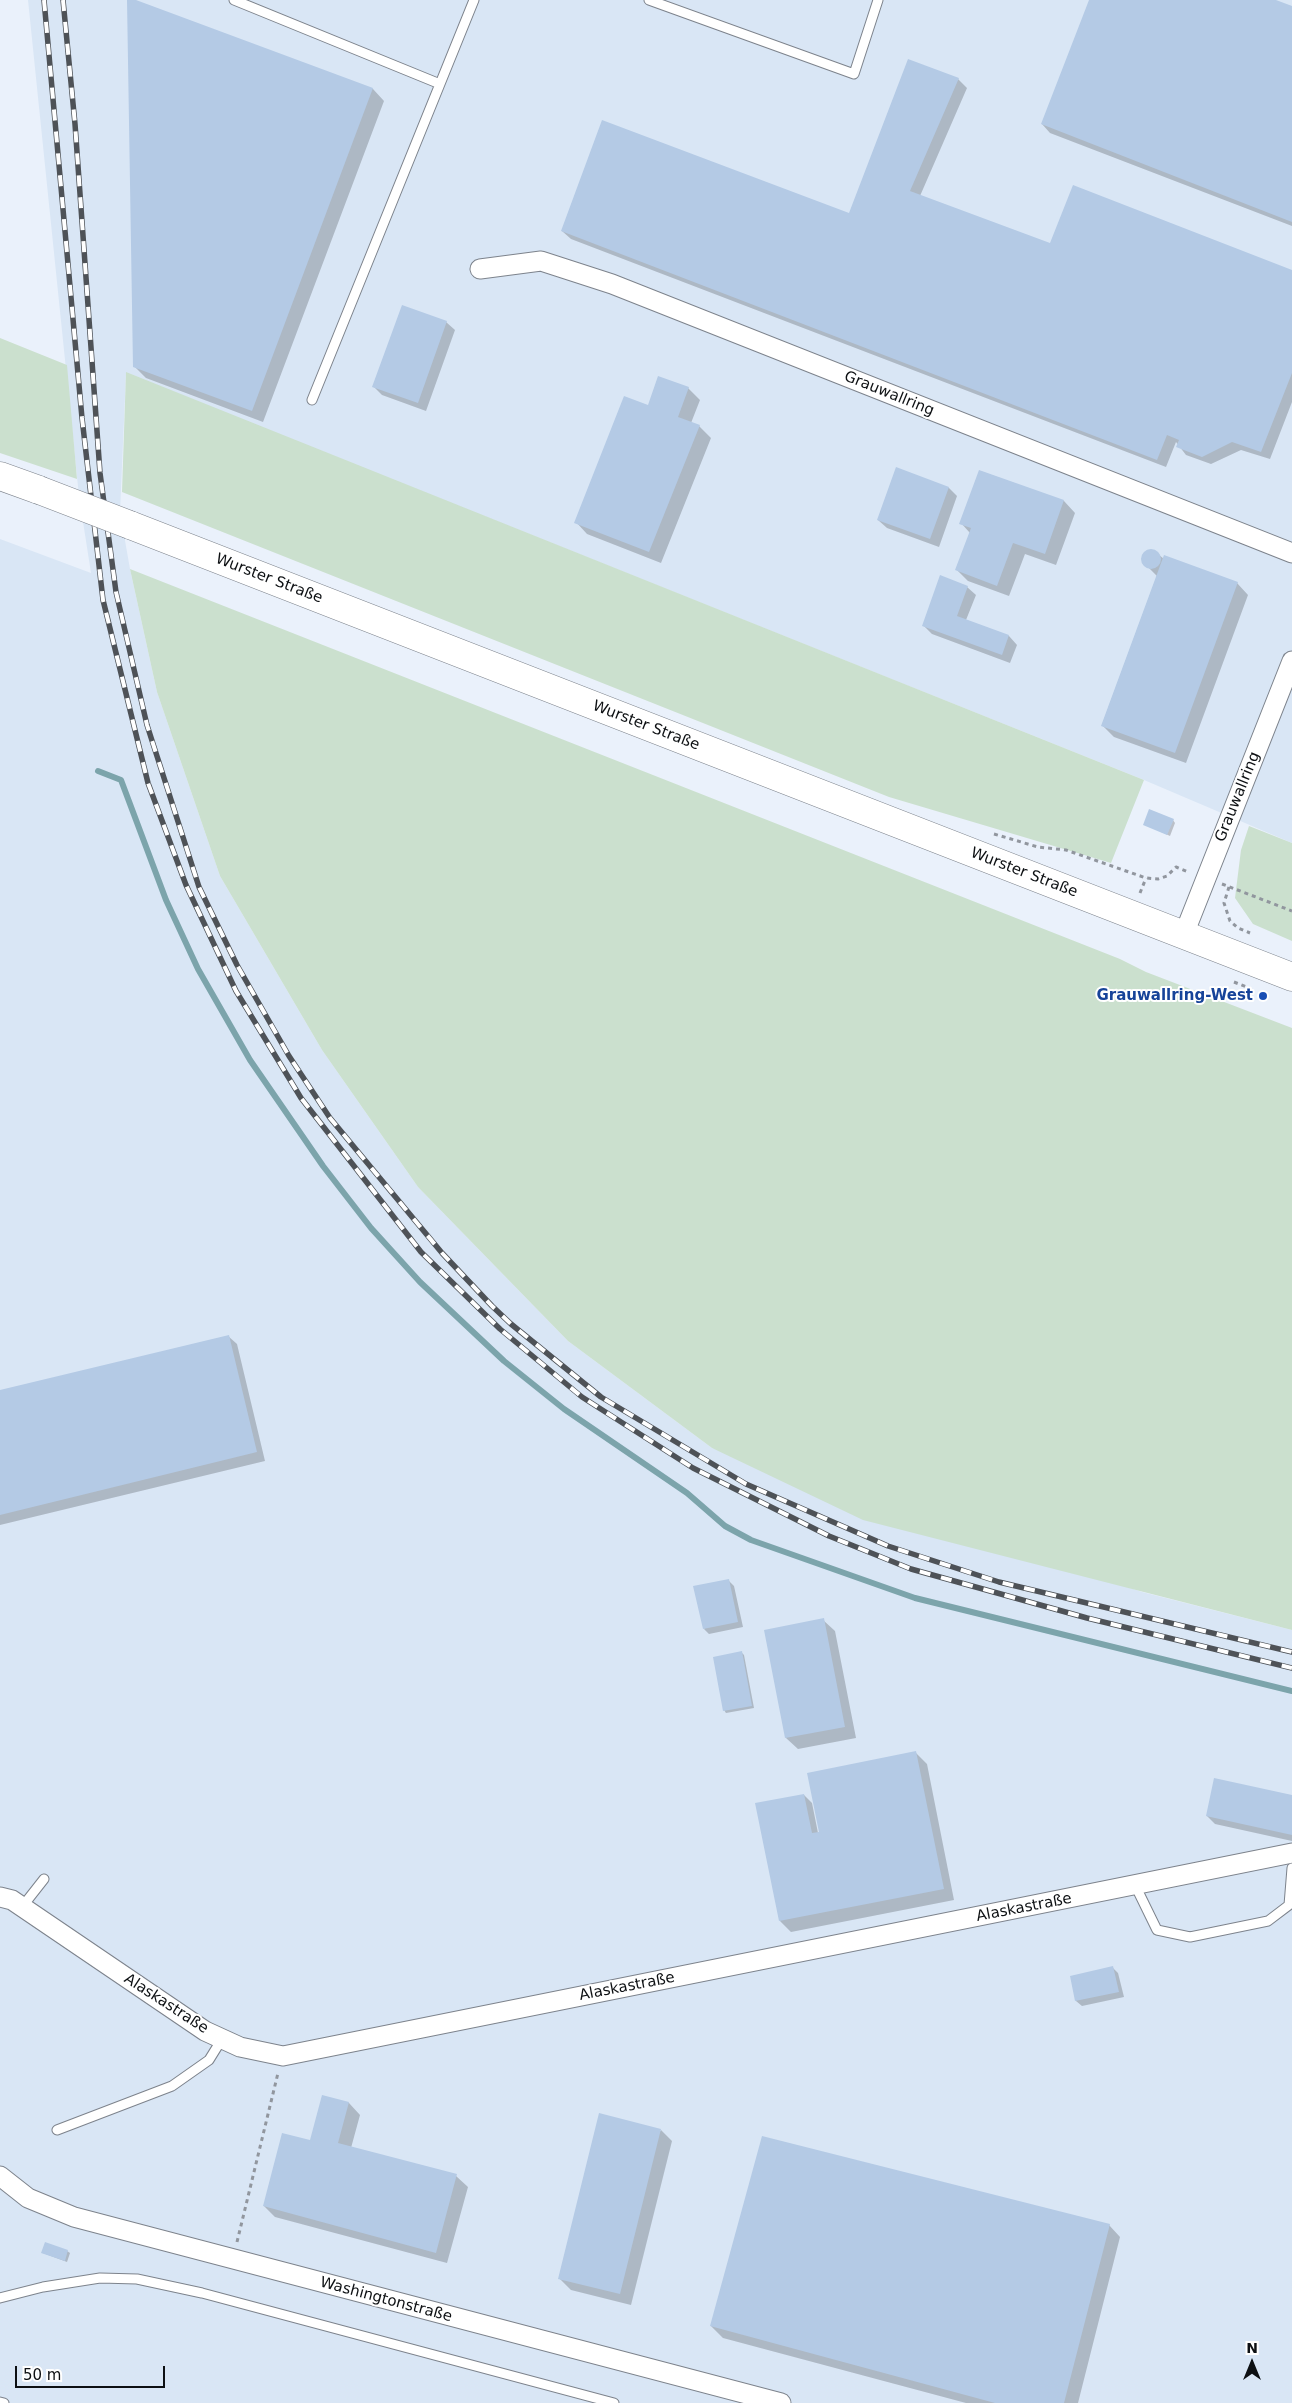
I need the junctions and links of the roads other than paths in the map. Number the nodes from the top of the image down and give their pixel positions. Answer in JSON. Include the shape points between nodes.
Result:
{"nodes":[{"id":1,"x":234,"y":0,"type":"edge"},
{"id":2,"x":474,"y":0,"type":"edge"},
{"id":3,"x":649,"y":0,"type":"edge"},
{"id":4,"x":878,"y":0,"type":"edge"},
{"id":5,"x":440,"y":84,"type":"junction"},
{"id":6,"x":480,"y":269,"type":"dead end"},
{"id":7,"x":312,"y":400,"type":"dead end"},
{"id":8,"x":0,"y":476,"type":"edge"},
{"id":9,"x":1292,"y":553,"type":"edge"},
{"id":10,"x":1292,"y":661,"type":"edge"},
{"id":11,"x":1184,"y":934,"type":"junction"},
{"id":12,"x":1292,"y":977,"type":"edge"},
{"id":13,"x":1292,"y":1853,"type":"edge"},
{"id":14,"x":1292,"y":1868,"type":"edge"},
{"id":15,"x":44,"y":1880,"type":"dead end"},
{"id":16,"x":1135,"y":1886,"type":"junction"},
{"id":17,"x":0,"y":1897,"type":"edge"},
{"id":18,"x":22,"y":1906,"type":"junction"},
{"id":19,"x":222,"y":2039,"type":"junction"},
{"id":20,"x":57,"y":2130,"type":"dead end"},
{"id":21,"x":0,"y":2176,"type":"edge"},
{"id":22,"x":0,"y":2298,"type":"edge"},
{"id":23,"x":0,"y":2402,"type":"edge"},
{"id":24,"x":4,"y":2403,"type":"edge"},
{"id":25,"x":614,"y":2403,"type":"edge"},
{"id":26,"x":781,"y":2403,"type":"edge"}],
"edges":[{"from":1,"to":5,"type":"lane"},
{"from":2,"to":5,"type":"lane"},
{"from":3,"to":4,"type":"lane","via":[[854,74]]},
{"from":5,"to":7,"type":"lane"},
{"from":6,"to":9,"type":"street","name":"Grauwallring","via":[[541,261],[612,284]]},
{"from":8,"to":11,"type":"main road","name":"Wurster Straße","bridge":true},
{"from":10,"to":11,"type":"street","name":"Grauwallring"},
{"from":11,"to":12,"type":"main road","name":"Wurster Straße"},
{"from":13,"to":16,"type":"street","name":"Alaskastraße"},
{"from":14,"to":16,"type":"lane","via":[[1289,1904],[1268,1921],[1190,1937],[1157,1930]]},
{"from":15,"to":18,"type":"lane"},
{"from":16,"to":19,"type":"street","name":"Alaskastraße","via":[[283,2056],[240,2047]]},
{"from":17,"to":18,"type":"street","name":"Alaskastraße"},
{"from":18,"to":19,"type":"street","name":"Alaskastraße","via":[[205,2032]]},
{"from":19,"to":20,"type":"lane","via":[[209,2060],[172,2086]]},
{"from":21,"to":26,"type":"street","name":"Washingtonstraße","via":[[28,2198],[74,2217]]},
{"from":22,"to":25,"type":"lane","via":[[100,2278],[137,2279],[202,2293]]},
{"from":23,"to":24,"type":"lane"}]}
